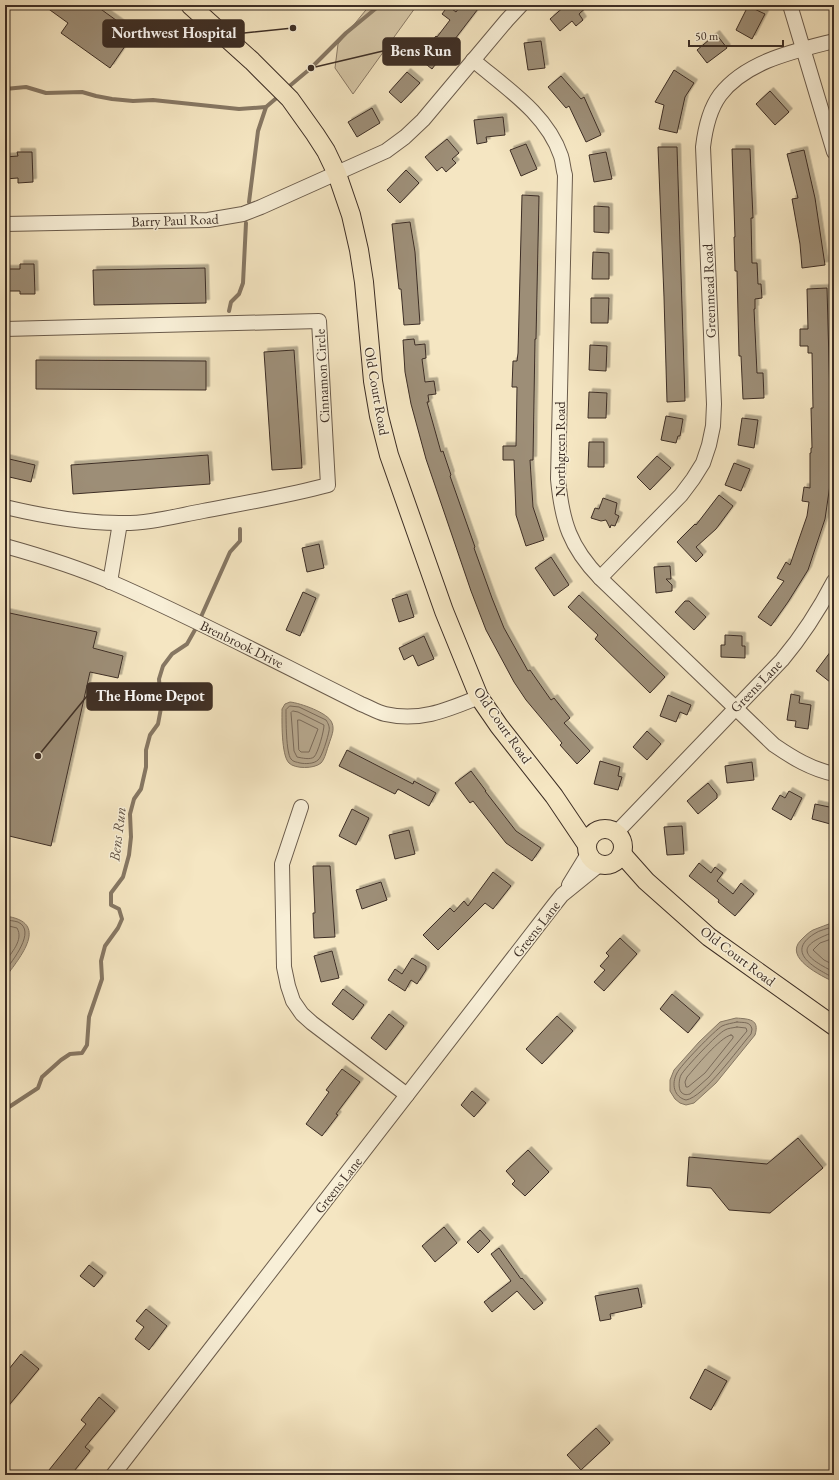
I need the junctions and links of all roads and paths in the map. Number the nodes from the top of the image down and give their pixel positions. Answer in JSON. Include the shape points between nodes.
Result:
{"nodes":[{"id":1,"x":190,"y":5,"type":"edge"},
{"id":2,"x":521,"y":5,"type":"edge"},
{"id":3,"x":790,"y":5,"type":"edge"},
{"id":4,"x":834,"y":41,"type":"edge"},
{"id":5,"x":803,"y":49,"type":"junction"},
{"id":6,"x":473,"y":60,"type":"junction"},
{"id":7,"x":834,"y":152,"type":"edge"},
{"id":8,"x":337,"y":174,"type":"junction"},
{"id":9,"x":5,"y":224,"type":"edge"},
{"id":10,"x":5,"y":329,"type":"edge"},
{"id":11,"x":5,"y":507,"type":"edge"},
{"id":12,"x":120,"y":523,"type":"junction"},
{"id":13,"x":5,"y":546,"type":"edge"},
{"id":14,"x":600,"y":578,"type":"junction"},
{"id":15,"x":834,"y":581,"type":"edge"},
{"id":16,"x":110,"y":582,"type":"junction"},
{"id":17,"x":479,"y":696,"type":"junction"},
{"id":18,"x":736,"y":707,"type":"junction"},
{"id":19,"x":834,"y":774,"type":"edge"},
{"id":20,"x":301,"y":807,"type":"dead end"},
{"id":21,"x":616,"y":833,"type":"joint"},
{"id":22,"x":600,"y":852,"type":"junction"},
{"id":23,"x":834,"y":1026,"type":"edge"},
{"id":24,"x":407,"y":1095,"type":"junction"},
{"id":25,"x":113,"y":1475,"type":"edge"}],
"edges":[{"from":1,"to":8,"type":"main road","name":"Old Court Road","via":[[290,99],[326,151]]},
{"from":2,"to":6,"type":"street","name":"Barry Paul Road"},
{"from":3,"to":5,"type":"street"},
{"from":4,"to":5,"type":"street","name":"Greenmead Road"},
{"from":5,"to":7,"type":"street"},
{"from":5,"to":14,"type":"street","name":"Greenmead Road","via":[[765,62],[745,73],[719,96],[711,114],[703,147],[714,404],[709,445],[703,462],[681,495]]},
{"from":6,"to":8,"type":"street","name":"Barry Paul Road","via":[[424,120],[405,138],[386,151]]},
{"from":6,"to":14,"type":"street","name":"Northgreen Road","via":[[534,111],[551,136],[561,157],[564,174],[558,479],[560,500],[569,535],[588,566]]},
{"from":8,"to":9,"type":"street","name":"Barry Paul Road","via":[[261,207],[229,217],[208,220]]},
{"from":8,"to":17,"type":"main road","name":"Old Court Road","via":[[351,215],[359,250],[373,381],[389,455],[461,657]]},
{"from":10,"to":12,"type":"street","name":"Cinnamon Circle","via":[[318,321],[328,485],[297,494],[167,518]]},
{"from":11,"to":12,"type":"street","name":"Cinnamon Circle","via":[[72,520]]},
{"from":12,"to":16,"type":"street"},
{"from":13,"to":16,"type":"street","name":"Brenbrook Drive","via":[[45,557]]},
{"from":14,"to":18,"type":"street","name":"Northgreen Road"},
{"from":15,"to":18,"type":"street","name":"Greens Lane","via":[[800,638]]},
{"from":16,"to":17,"type":"street","name":"Brenbrook Drive","via":[[383,713],[405,717],[428,715],[450,709]]},
{"from":17,"to":22,"type":"main road","name":"Old Court Road","via":[[499,726]]},
{"from":18,"to":19,"type":"street","name":"Northgreen Road","via":[[774,745],[797,760],[820,771]]},
{"from":18,"to":21,"type":"street","name":"Greens Lane"},
{"from":20,"to":24,"type":"street","via":[[282,864],[284,967],[294,1002],[312,1023]]},
{"from":21,"to":22,"type":"main road","via":[[623,843]]},
{"from":22,"to":23,"type":"main road","name":"Old Court Road","via":[[646,881],[709,937]]},
{"from":22,"to":24,"type":"street","name":"Greens Lane","via":[[562,895]]},
{"from":24,"to":25,"type":"street","name":"Greens Lane"}]}
